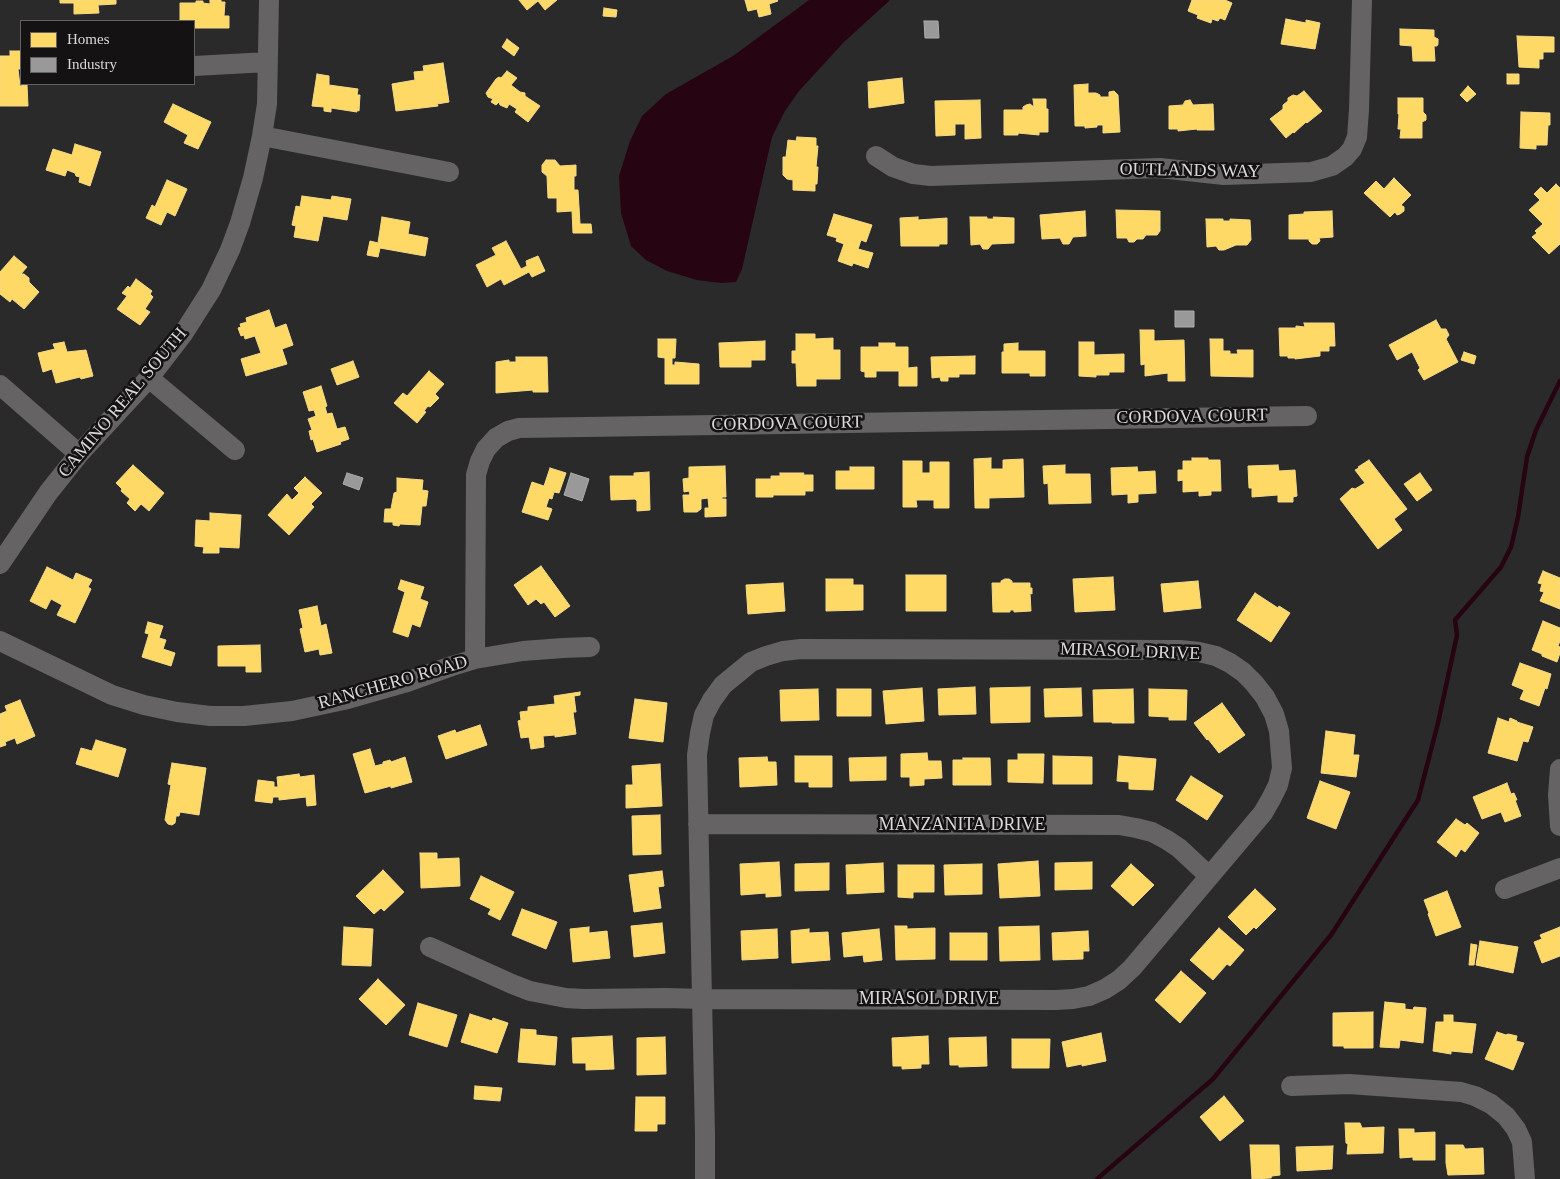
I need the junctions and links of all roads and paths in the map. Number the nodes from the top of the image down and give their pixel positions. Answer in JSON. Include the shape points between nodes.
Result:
{"nodes":[{"id":1,"x":269,"y":0,"type":"edge"},
{"id":2,"x":1362,"y":0,"type":"edge"},
{"id":3,"x":268,"y":62,"type":"junction"},
{"id":4,"x":195,"y":66,"type":"edge"},
{"id":5,"x":262,"y":136,"type":"junction"},
{"id":6,"x":876,"y":156,"type":"dead end"},
{"id":7,"x":449,"y":172,"type":"dead end"},
{"id":8,"x":149,"y":378,"type":"junction"},
{"id":9,"x":0,"y":385,"type":"edge"},
{"id":10,"x":1307,"y":416,"type":"dead end"},
{"id":11,"x":235,"y":450,"type":"dead end"},
{"id":12,"x":79,"y":454,"type":"junction"},
{"id":13,"x":0,"y":564,"type":"edge"},
{"id":14,"x":0,"y":641,"type":"edge"},
{"id":15,"x":590,"y":647,"type":"dead end"},
{"id":16,"x":475,"y":659,"type":"junction"},
{"id":17,"x":1560,"y":769,"type":"edge"},
{"id":18,"x":698,"y":824,"type":"junction"},
{"id":19,"x":1560,"y":826,"type":"edge"},
{"id":20,"x":1560,"y":868,"type":"edge"},
{"id":21,"x":1209,"y":876,"type":"junction"},
{"id":22,"x":1505,"y":889,"type":"dead end"},
{"id":23,"x":430,"y":947,"type":"dead end"},
{"id":24,"x":702,"y":999,"type":"junction"},
{"id":25,"x":1291,"y":1086,"type":"dead end"},
{"id":26,"x":705,"y":1179,"type":"edge"},
{"id":27,"x":1525,"y":1179,"type":"edge"}],
"edges":[{"from":1,"to":3,"type":"street","name":"CAMINO REAL SOUTH"},
{"from":2,"to":6,"type":"street","name":"OUTLANDS WAY","via":[[1357,137],[1352,149],[1332,166],[1311,172],[1224,175],[1160,168],[931,176],[893,167]]},
{"from":3,"to":4,"type":"street"},
{"from":3,"to":5,"type":"street","name":"CAMINO REAL SOUTH"},
{"from":5,"to":7,"type":"street"},
{"from":5,"to":8,"type":"street","name":"CAMINO REAL SOUTH","via":[[253,178],[230,250],[211,290]]},
{"from":8,"to":11,"type":"street"},
{"from":8,"to":12,"type":"street","name":"CAMINO REAL SOUTH"},
{"from":9,"to":12,"type":"street"},
{"from":10,"to":16,"type":"street","name":"CORDOVA COURT","via":[[519,428],[508,431],[486,448],[476,475]]},
{"from":12,"to":13,"type":"street","name":"CAMINO REAL SOUTH"},
{"from":14,"to":16,"type":"street","name":"RANCHERO ROAD","via":[[112,695],[144,705],[210,716],[292,711],[348,700]]},
{"from":15,"to":16,"type":"street","name":"RANCHERO ROAD","via":[[523,651]]},
{"from":17,"to":19,"type":"street"},
{"from":18,"to":21,"type":"street","name":"MANZANITA DRIVE","via":[[1118,825],[1152,832],[1167,840]]},
{"from":18,"to":21,"type":"street","name":"MIRASOL DRIVE","via":[[697,755],[704,715],[722,685],[751,662],[766,656],[801,649],[1189,651],[1216,656],[1244,672],[1254,682],[1274,714],[1281,750],[1282,768],[1272,800]]},
{"from":18,"to":24,"type":"street","name":"MIRASOL DRIVE"},
{"from":20,"to":22,"type":"street"},
{"from":21,"to":24,"type":"street","name":"MIRASOL DRIVE","via":[[1132,968],[1119,980],[1089,996],[1056,1000]]},
{"from":23,"to":24,"type":"street","via":[[512,984],[548,996]]},
{"from":24,"to":26,"type":"street","name":"MIRASOL DRIVE"},
{"from":25,"to":27,"type":"street","via":[[1349,1084],[1460,1092],[1475,1096],[1506,1116],[1516,1130],[1522,1142]]}]}
